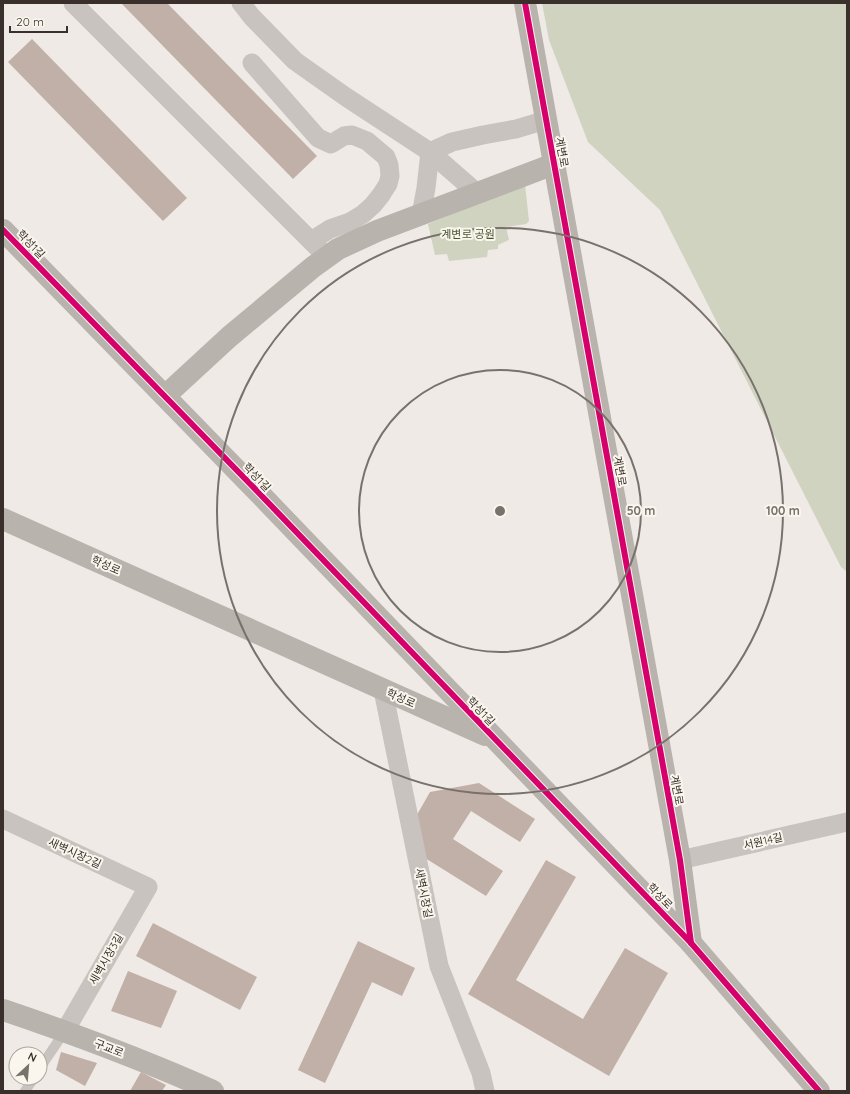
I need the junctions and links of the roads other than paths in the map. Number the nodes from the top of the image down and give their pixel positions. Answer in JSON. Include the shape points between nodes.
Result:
{"nodes":[{"id":1,"x":73,"y":3,"type":"edge"},
{"id":2,"x":241,"y":3,"type":"edge"},
{"id":3,"x":525,"y":3,"type":"edge"},
{"id":4,"x":252,"y":63,"type":"dead end"},
{"id":5,"x":546,"y":120,"type":"junction"},
{"id":6,"x":430,"y":152,"type":"junction"},
{"id":7,"x":554,"y":164,"type":"junction"},
{"id":8,"x":477,"y":193,"type":"junction"},
{"id":9,"x":421,"y":215,"type":"junction"},
{"id":10,"x":3,"y":230,"type":"edge"},
{"id":11,"x":311,"y":241,"type":"junction"},
{"id":12,"x":327,"y":257,"type":"junction"},
{"id":13,"x":165,"y":396,"type":"junction"},
{"id":14,"x":3,"y":519,"type":"edge"},
{"id":15,"x":383,"y":690,"type":"junction"},
{"id":16,"x":495,"y":740,"type":"junction"},
{"id":17,"x":3,"y":819,"type":"edge"},
{"id":18,"x":847,"y":822,"type":"edge"},
{"id":19,"x":680,"y":860,"type":"junction"},
{"id":20,"x":148,"y":887,"type":"joint"},
{"id":21,"x":691,"y":943,"type":"junction"},
{"id":22,"x":3,"y":1010,"type":"edge"},
{"id":23,"x":65,"y":1031,"type":"junction"},
{"id":24,"x":48,"y":1056,"type":"edge"},
{"id":25,"x":213,"y":1091,"type":"edge"},
{"id":26,"x":485,"y":1091,"type":"edge"},
{"id":27,"x":819,"y":1091,"type":"edge"}],
"edges":[{"from":1,"to":11,"type":"street"},
{"from":2,"to":6,"type":"street","via":[[252,18],[295,61]]},
{"from":3,"to":5,"type":"street","name":"계변로"},
{"from":4,"to":11,"type":"street","via":[[318,138],[331,144],[344,136],[361,138],[386,157],[389,165],[388,184],[373,205],[350,222],[330,229]]},
{"from":5,"to":6,"type":"street","via":[[452,142]]},
{"from":5,"to":7,"type":"street","name":"계변로"},
{"from":6,"to":8,"type":"street"},
{"from":6,"to":9,"type":"street"},
{"from":7,"to":8,"type":"street"},
{"from":7,"to":19,"type":"street","name":"계변로"},
{"from":8,"to":9,"type":"street"},
{"from":9,"to":12,"type":"street","via":[[377,231],[338,249]]},
{"from":10,"to":13,"type":"street","name":"학성1길"},
{"from":11,"to":12,"type":"street"},
{"from":12,"to":13,"type":"street","via":[[229,338]]},
{"from":13,"to":16,"type":"street","name":"학성1길"},
{"from":14,"to":15,"type":"street","name":"학성로"},
{"from":15,"to":16,"type":"street","name":"학성로"},
{"from":15,"to":26,"type":"street","name":"새벽시장길","via":[[438,966],[481,1073]]},
{"from":16,"to":21,"type":"street","name":"학성로"},
{"from":17,"to":20,"type":"street","name":"새벽시장2길"},
{"from":18,"to":19,"type":"street","name":"서원14길"},
{"from":19,"to":21,"type":"street","name":"계변로"},
{"from":20,"to":23,"type":"street","name":"새벽시장3길"},
{"from":21,"to":27,"type":"street","name":"학성로"},
{"from":22,"to":23,"type":"street","name":"구교로"},
{"from":23,"to":24,"type":"lane"},
{"from":23,"to":25,"type":"street","name":"구교로"}]}
